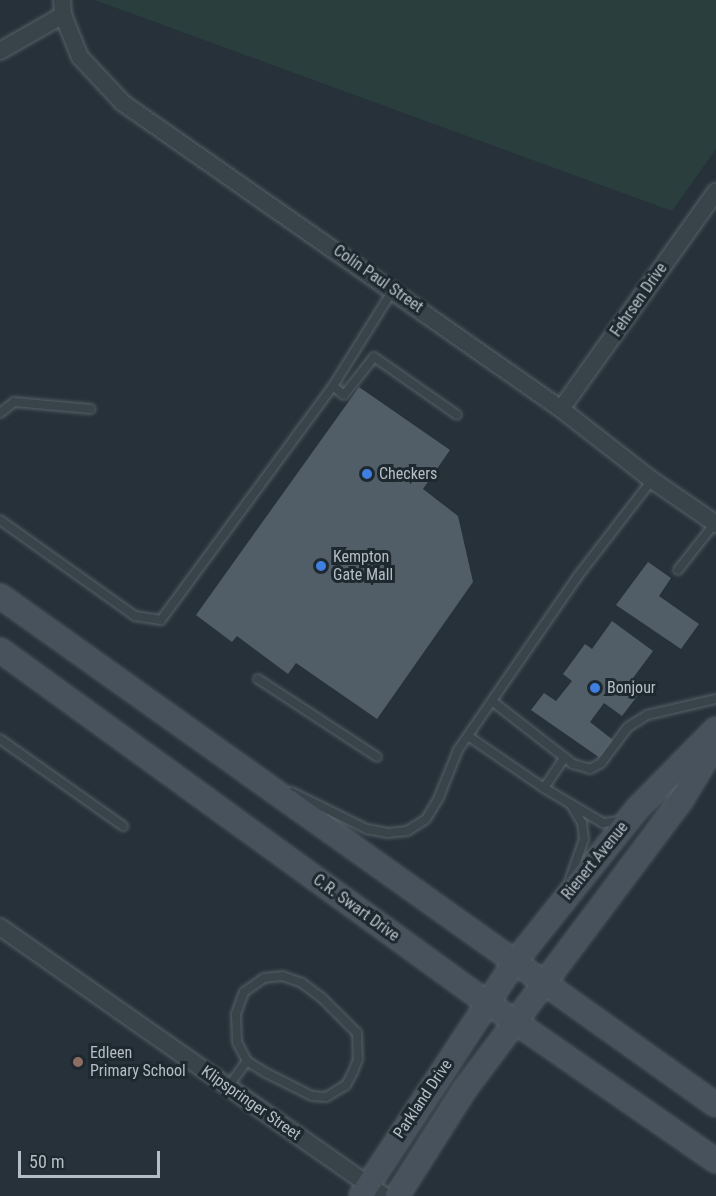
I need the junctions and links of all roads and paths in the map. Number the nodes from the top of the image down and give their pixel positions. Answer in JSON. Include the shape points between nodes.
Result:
{"nodes":[{"id":1,"x":63,"y":7,"type":"edge"},
{"id":2,"x":0,"y":51,"type":"edge"},
{"id":3,"x":716,"y":192,"type":"edge"},
{"id":4,"x":393,"y":290,"type":"junction"},
{"id":5,"x":333,"y":386,"type":"junction"},
{"id":6,"x":91,"y":409,"type":"dead end"},
{"id":7,"x":561,"y":409,"type":"junction"},
{"id":8,"x":0,"y":413,"type":"edge"},
{"id":9,"x":456,"y":415,"type":"dead end"},
{"id":10,"x":651,"y":480,"type":"junction"},
{"id":11,"x":0,"y":520,"type":"edge"},
{"id":12,"x":715,"y":524,"type":"edge"},
{"id":13,"x":678,"y":570,"type":"dead end"},
{"id":14,"x":0,"y":596,"type":"edge"},
{"id":15,"x":0,"y":650,"type":"edge"},
{"id":16,"x":258,"y":679,"type":"dead end"},
{"id":17,"x":716,"y":699,"type":"edge"},
{"id":18,"x":492,"y":701,"type":"junction"},
{"id":19,"x":716,"y":729,"type":"edge"},
{"id":20,"x":468,"y":736,"type":"junction"},
{"id":21,"x":0,"y":740,"type":"edge"},
{"id":22,"x":716,"y":742,"type":"edge"},
{"id":23,"x":565,"y":757,"type":"junction"},
{"id":24,"x":377,"y":758,"type":"dead end"},
{"id":25,"x":228,"y":760,"type":"junction"},
{"id":26,"x":544,"y":788,"type":"junction"},
{"id":27,"x":571,"y":804,"type":"junction"},
{"id":28,"x":637,"y":809,"type":"junction"},
{"id":29,"x":123,"y":826,"type":"dead end"},
{"id":30,"x":567,"y":897,"type":"junction"},
{"id":31,"x":0,"y":927,"type":"edge"},
{"id":32,"x":514,"y":963,"type":"junction"},
{"id":33,"x":544,"y":982,"type":"junction"},
{"id":34,"x":488,"y":1003,"type":"junction"},
{"id":35,"x":516,"y":1021,"type":"junction"},
{"id":36,"x":247,"y":1061,"type":"junction"},
{"id":37,"x":228,"y":1087,"type":"junction"},
{"id":38,"x":716,"y":1105,"type":"edge"},
{"id":39,"x":716,"y":1161,"type":"edge"},
{"id":40,"x":370,"y":1192,"type":"edge"},
{"id":41,"x":397,"y":1196,"type":"edge"}],
"edges":[{"from":1,"to":2,"type":"street"},
{"from":1,"to":4,"type":"street","name":"Colin Paul Street","via":[[80,57],[123,103]]},
{"from":3,"to":7,"type":"street","name":"Fehrsen Drive"},
{"from":4,"to":5,"type":"lane"},
{"from":4,"to":7,"type":"street","name":"Colin Paul Street"},
{"from":5,"to":9,"type":"lane","via":[[344,395],[374,357]]},
{"from":5,"to":11,"type":"lane","via":[[161,620],[135,616]]},
{"from":6,"to":8,"type":"lane","via":[[14,402]]},
{"from":7,"to":10,"type":"street","name":"Colin Paul Street"},
{"from":10,"to":12,"type":"street","name":"Colin Paul Street"},
{"from":10,"to":18,"type":"lane","via":[[578,576]]},
{"from":12,"to":13,"type":"lane"},
{"from":14,"to":25,"type":"main road"},
{"from":15,"to":34,"type":"main road","name":"C.R. Swart Drive"},
{"from":16,"to":24,"type":"lane"},
{"from":17,"to":23,"type":"lane","via":[[647,715],[628,727],[600,763],[590,769]]},
{"from":18,"to":20,"type":"lane"},
{"from":18,"to":23,"type":"lane"},
{"from":19,"to":28,"type":"main road","name":"Rienert Avenue"},
{"from":20,"to":25,"type":"lane","via":[[426,819],[406,831],[388,833],[367,829]]},
{"from":20,"to":26,"type":"lane"},
{"from":21,"to":29,"type":"lane"},
{"from":22,"to":33,"type":"main road","name":"Rienert Avenue","via":[[680,802]]},
{"from":23,"to":26,"type":"lane"},
{"from":25,"to":32,"type":"main road"},
{"from":26,"to":27,"type":"lane"},
{"from":27,"to":28,"type":"lane","via":[[609,825]]},
{"from":27,"to":30,"type":"lane","via":[[582,823],[584,840]]},
{"from":28,"to":30,"type":"main road","name":"Rienert Avenue"},
{"from":30,"to":32,"type":"main road","name":"Rienert Avenue"},
{"from":31,"to":37,"type":"street","name":"Klipspringer Street"},
{"from":32,"to":33,"type":"main road"},
{"from":32,"to":34,"type":"main road","name":"Rienert Avenue"},
{"from":33,"to":35,"type":"main road","name":"Rienert Avenue"},
{"from":33,"to":38,"type":"main road"},
{"from":34,"to":35,"type":"main road","name":"C.R. Swart Drive"},
{"from":34,"to":40,"type":"main road","name":"Parkland Drive"},
{"from":35,"to":39,"type":"main road","name":"C.R. Swart Drive"},
{"from":35,"to":41,"type":"main road","name":"Parkland Drive","via":[[465,1089]]},
{"from":36,"to":36,"type":"lane","via":[[237,1042],[236,1014],[244,992],[264,978],[282,976],[302,983],[357,1033],[358,1059],[353,1072],[346,1085],[326,1097],[302,1092]]},
{"from":36,"to":37,"type":"lane"},
{"from":37,"to":40,"type":"street","name":"Klipspringer Street"}]}
